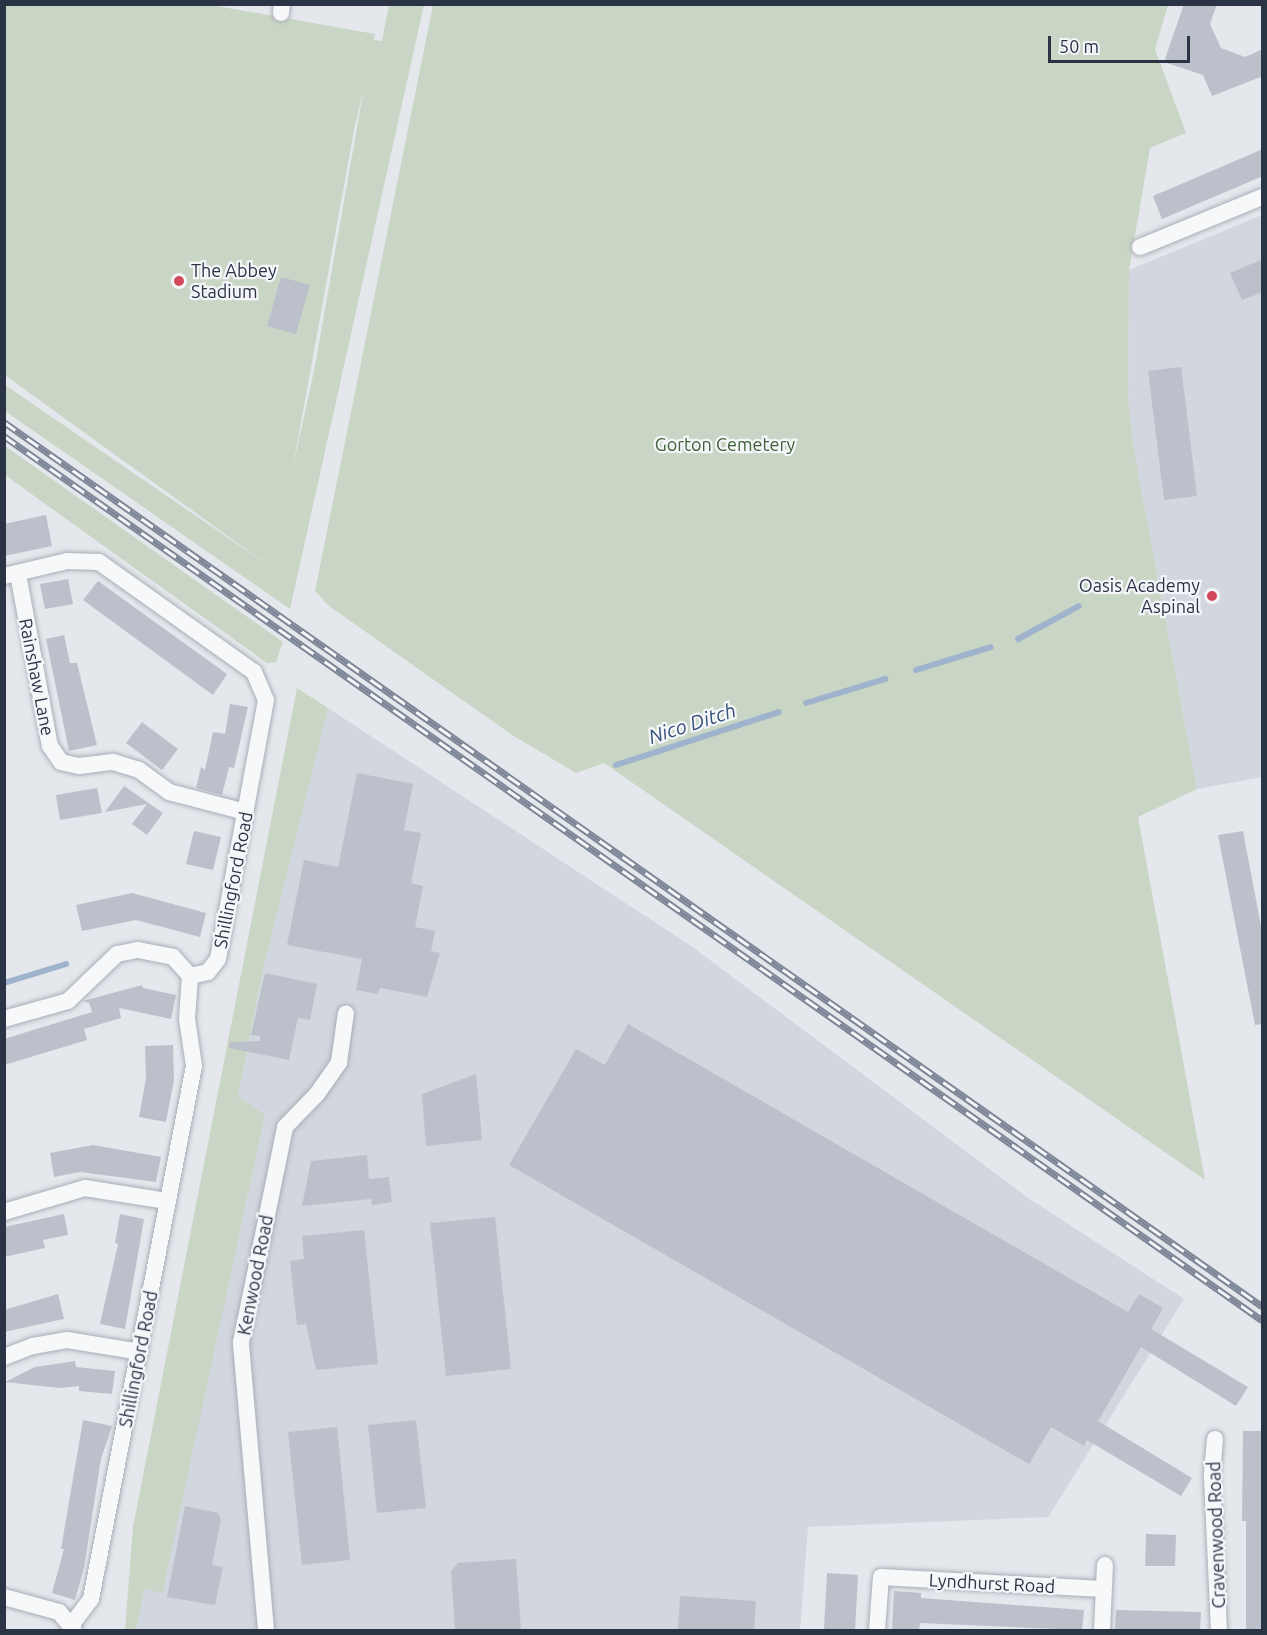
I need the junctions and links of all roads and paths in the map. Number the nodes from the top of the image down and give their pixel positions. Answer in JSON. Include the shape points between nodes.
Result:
{"nodes":[{"id":1,"x":1263,"y":197,"type":"edge"},
{"id":2,"x":1140,"y":247,"type":"dead end"},
{"id":3,"x":11,"y":575,"type":"edge"},
{"id":4,"x":245,"y":812,"type":"junction"},
{"id":5,"x":190,"y":976,"type":"junction"},
{"id":6,"x":346,"y":1013,"type":"dead end"},
{"id":7,"x":4,"y":1019,"type":"edge"},
{"id":8,"x":167,"y":1201,"type":"junction"},
{"id":9,"x":4,"y":1212,"type":"edge"},
{"id":10,"x":140,"y":1352,"type":"junction"},
{"id":11,"x":4,"y":1357,"type":"edge"},
{"id":12,"x":1215,"y":1439,"type":"dead end"},
{"id":13,"x":1105,"y":1565,"type":"dead end"},
{"id":14,"x":1102,"y":1589,"type":"junction"},
{"id":15,"x":4,"y":1597,"type":"edge"},
{"id":16,"x":73,"y":1628,"type":"edge"},
{"id":17,"x":266,"y":1630,"type":"edge"},
{"id":18,"x":877,"y":1630,"type":"edge"},
{"id":19,"x":1102,"y":1630,"type":"edge"},
{"id":20,"x":1219,"y":1630,"type":"edge"}],
"edges":[{"from":1,"to":2,"type":"street"},
{"from":3,"to":4,"type":"street","name":"Rainshaw Lane","via":[[50,746],[61,762],[79,766],[113,762],[139,770],[169,792]]},
{"from":3,"to":4,"type":"street","name":"Shillingford Road","via":[[67,561],[99,562],[254,672],[267,700]]},
{"from":4,"to":5,"type":"street","name":"Shillingford Road","via":[[218,958],[208,972]]},
{"from":5,"to":7,"type":"street","via":[[173,957],[138,950],[117,954],[68,1001]]},
{"from":5,"to":8,"type":"street","name":"Shillingford Road","via":[[187,1019],[194,1066]]},
{"from":6,"to":17,"type":"street","name":"Kenwood Road","via":[[339,1062],[317,1094],[285,1127],[242,1342]]},
{"from":8,"to":9,"type":"street","via":[[85,1188]]},
{"from":8,"to":10,"type":"street","name":"Shillingford Road"},
{"from":10,"to":11,"type":"street","via":[[67,1340],[33,1346]]},
{"from":10,"to":16,"type":"street","name":"Shillingford Road","via":[[91,1599]]},
{"from":12,"to":20,"type":"street","name":"Cravenwood Road","via":[[1212,1477]]},
{"from":13,"to":14,"type":"street"},
{"from":14,"to":18,"type":"street","name":"Lyndhurst Road","via":[[881,1577]]},
{"from":14,"to":19,"type":"street"},
{"from":15,"to":16,"type":"street","via":[[59,1612]]}]}
